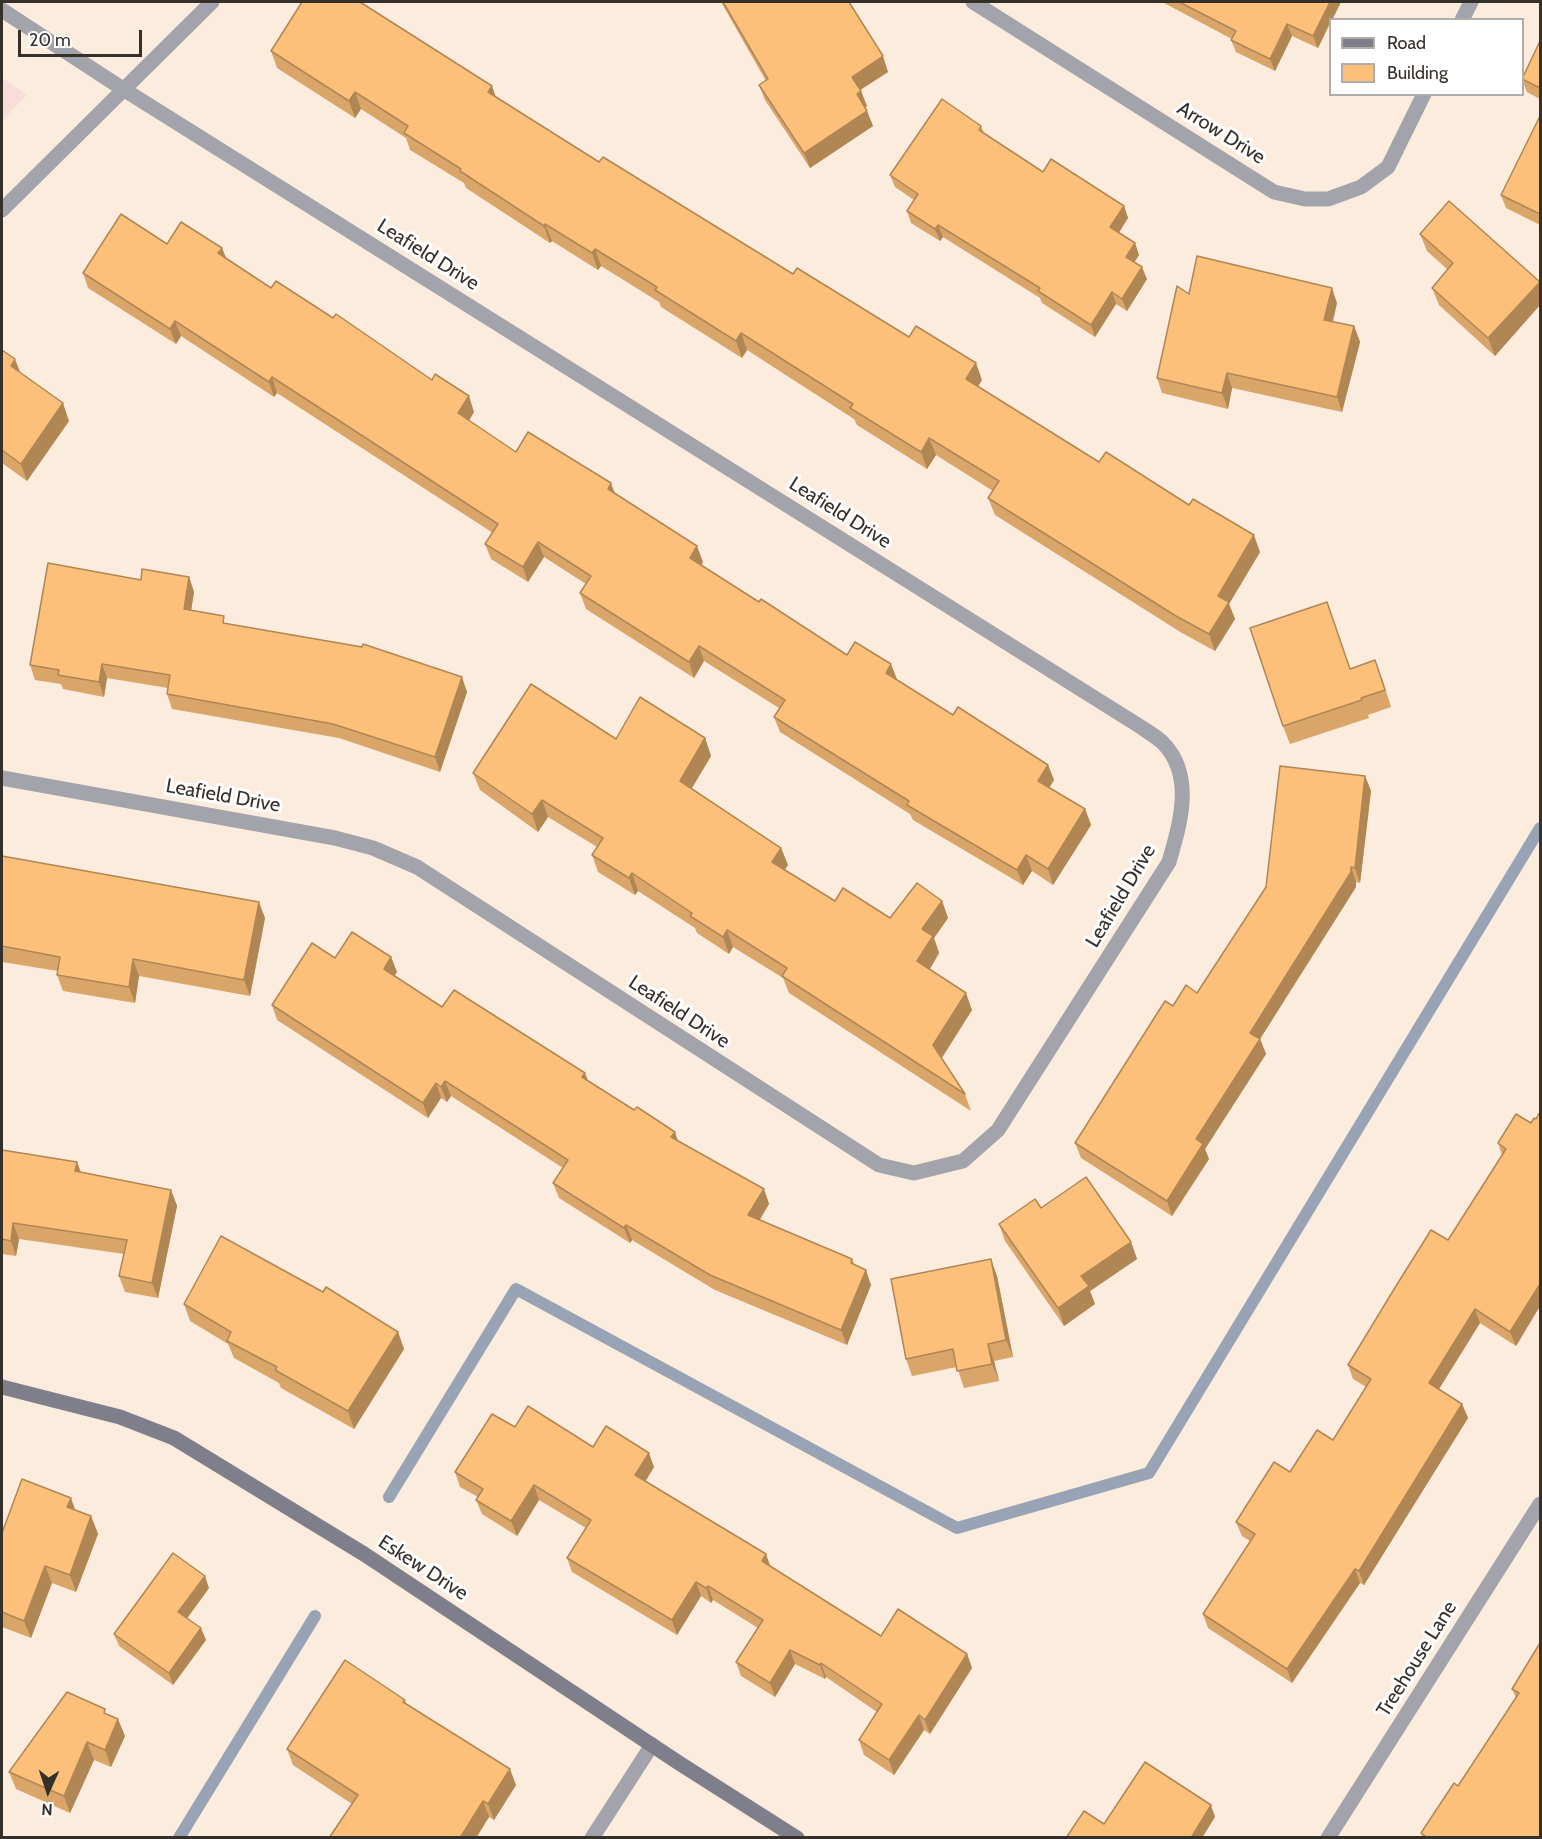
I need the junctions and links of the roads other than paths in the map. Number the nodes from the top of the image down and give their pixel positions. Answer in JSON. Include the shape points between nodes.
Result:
{"nodes":[{"id":1,"x":212,"y":2,"type":"edge"},
{"id":2,"x":973,"y":2,"type":"edge"},
{"id":3,"x":1471,"y":2,"type":"edge"},
{"id":4,"x":2,"y":10,"type":"edge"},
{"id":5,"x":1463,"y":18,"type":"edge"},
{"id":6,"x":123,"y":89,"type":"junction"},
{"id":7,"x":1423,"y":96,"type":"edge"},
{"id":8,"x":2,"y":210,"type":"edge"},
{"id":9,"x":2,"y":778,"type":"edge"},
{"id":10,"x":2,"y":1388,"type":"edge"},
{"id":11,"x":1540,"y":1504,"type":"edge"},
{"id":12,"x":652,"y":1745,"type":"junction"},
{"id":13,"x":592,"y":1838,"type":"edge"},
{"id":14,"x":796,"y":1838,"type":"edge"},
{"id":15,"x":1328,"y":1838,"type":"edge"}],
"edges":[{"from":1,"to":6,"type":"street"},
{"from":2,"to":7,"type":"street","name":"Arrow Drive","via":[[1274,192],[1305,199],[1328,199],[1361,187],[1388,167]]},
{"from":3,"to":5,"type":"street"},
{"from":4,"to":6,"type":"street","name":"Leafield Drive"},
{"from":6,"to":8,"type":"street"},
{"from":6,"to":9,"type":"street","name":"Leafield Drive","via":[[1141,727],[1164,744],[1178,764],[1182,818],[1169,862],[998,1130],[963,1161],[914,1173],[879,1165],[417,867],[373,848],[286,828]]},
{"from":10,"to":12,"type":"street","name":"Eskew Drive","via":[[120,1417],[174,1438],[364,1554]]},
{"from":11,"to":15,"type":"street","name":"Treehouse Lane"},
{"from":12,"to":13,"type":"street"},
{"from":12,"to":14,"type":"street","name":"Eskew Drive"}]}
